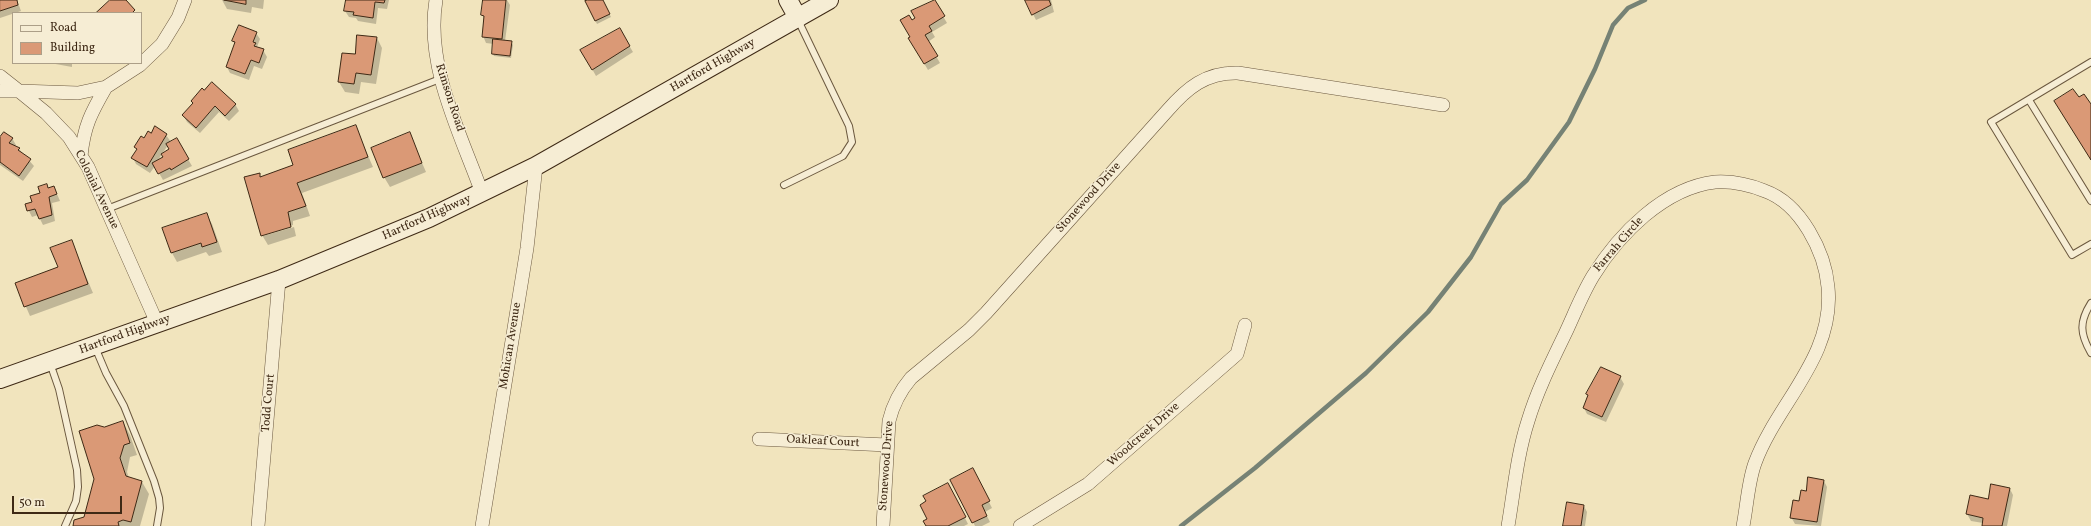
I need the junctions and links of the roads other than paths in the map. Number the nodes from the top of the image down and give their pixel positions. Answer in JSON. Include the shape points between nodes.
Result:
{"nodes":[{"id":1,"x":185,"y":0,"type":"edge"},
{"id":2,"x":436,"y":0,"type":"edge"},
{"id":3,"x":788,"y":0,"type":"edge"},
{"id":4,"x":829,"y":0,"type":"edge"},
{"id":5,"x":798,"y":18,"type":"junction"},
{"id":6,"x":2091,"y":62,"type":"edge"},
{"id":7,"x":142,"y":63,"type":"edge"},
{"id":8,"x":141,"y":64,"type":"edge"},
{"id":9,"x":0,"y":76,"type":"edge"},
{"id":10,"x":440,"y":78,"type":"junction"},
{"id":11,"x":106,"y":87,"type":"junction"},
{"id":12,"x":0,"y":91,"type":"edge"},
{"id":13,"x":19,"y":91,"type":"junction"},
{"id":14,"x":2028,"y":100,"type":"junction"},
{"id":15,"x":1443,"y":105,"type":"dead end"},
{"id":16,"x":81,"y":156,"type":"junction"},
{"id":17,"x":536,"y":166,"type":"junction"},
{"id":18,"x":784,"y":185,"type":"dead end"},
{"id":19,"x":482,"y":193,"type":"junction"},
{"id":20,"x":2091,"y":200,"type":"edge"},
{"id":21,"x":106,"y":209,"type":"junction"},
{"id":22,"x":2091,"y":244,"type":"edge"},
{"id":23,"x":279,"y":280,"type":"junction"},
{"id":24,"x":2091,"y":303,"type":"edge"},
{"id":25,"x":157,"y":323,"type":"junction"},
{"id":26,"x":1245,"y":325,"type":"dead end"},
{"id":27,"x":94,"y":346,"type":"junction"},
{"id":28,"x":2091,"y":353,"type":"edge"},
{"id":29,"x":49,"y":362,"type":"junction"},
{"id":30,"x":0,"y":379,"type":"edge"},
{"id":31,"x":759,"y":439,"type":"dead end"},
{"id":32,"x":887,"y":445,"type":"junction"},
{"id":33,"x":65,"y":526,"type":"edge"},
{"id":34,"x":157,"y":526,"type":"edge"},
{"id":35,"x":258,"y":526,"type":"edge"},
{"id":36,"x":482,"y":526,"type":"edge"},
{"id":37,"x":883,"y":526,"type":"edge"},
{"id":38,"x":1020,"y":526,"type":"edge"},
{"id":39,"x":1508,"y":526,"type":"edge"},
{"id":40,"x":1743,"y":526,"type":"edge"}],
"edges":[{"from":1,"to":7,"type":"street","via":[[178,18],[162,44]]},
{"from":2,"to":10,"type":"street","name":"Rimson Road","via":[[433,33]]},
{"from":3,"to":5,"type":"main road"},
{"from":4,"to":5,"type":"main road","name":"Hartford Highway"},
{"from":5,"to":17,"type":"main road","name":"Hartford Highway"},
{"from":5,"to":18,"type":"lane","via":[[849,126],[852,142],[843,156]]},
{"from":6,"to":14,"type":"lane"},
{"from":8,"to":11,"type":"street"},
{"from":9,"to":13,"type":"street","name":"Colonial Avenue"},
{"from":10,"to":19,"type":"street","name":"Rimson Road"},
{"from":10,"to":21,"type":"lane"},
{"from":11,"to":13,"type":"street","via":[[78,93]]},
{"from":11,"to":16,"type":"street","via":[[89,117]]},
{"from":12,"to":13,"type":"street"},
{"from":13,"to":16,"type":"street","name":"Colonial Avenue","via":[[59,125]]},
{"from":14,"to":20,"type":"lane"},
{"from":14,"to":22,"type":"lane","via":[[1991,122],[2072,255]]},
{"from":15,"to":32,"type":"street","name":"Stonewood Drive","via":[[1238,73],[1219,74],[1200,80],[1184,92],[986,313],[911,378],[892,409]]},
{"from":16,"to":21,"type":"street","name":"Colonial Avenue"},
{"from":17,"to":19,"type":"main road","name":"Hartford Highway"},
{"from":17,"to":36,"type":"street","name":"Mohican Avenue","via":[[528,248]]},
{"from":19,"to":23,"type":"main road","name":"Hartford Highway","via":[[408,227]]},
{"from":21,"to":25,"type":"street","name":"Colonial Avenue"},
{"from":23,"to":25,"type":"main road","name":"Hartford Highway"},
{"from":23,"to":35,"type":"street","name":"Todd Court"},
{"from":24,"to":28,"type":"lane","via":[[2082,322],[2082,339]]},
{"from":25,"to":27,"type":"main road","name":"Hartford Highway"},
{"from":26,"to":38,"type":"street","name":"Woodcreek Drive","via":[[1237,354],[1088,484]]},
{"from":27,"to":29,"type":"main road","name":"Hartford Highway"},
{"from":27,"to":34,"type":"lane","via":[[124,406],[154,481],[159,498]]},
{"from":29,"to":30,"type":"main road","name":"Hartford Highway"},
{"from":29,"to":33,"type":"lane","via":[[59,389],[77,470],[76,501]]},
{"from":31,"to":32,"type":"street","name":"Oakleaf Court"},
{"from":32,"to":37,"type":"street","name":"Stonewood Drive"},
{"from":39,"to":40,"type":"street","name":"Farrah Circle","via":[[1528,420],[1540,385],[1592,277],[1640,219],[1688,189],[1718,182],[1748,185],[1768,192],[1784,202],[1806,227],[1816,246],[1828,288],[1826,318],[1820,343],[1811,365],[1754,464]]}]}
